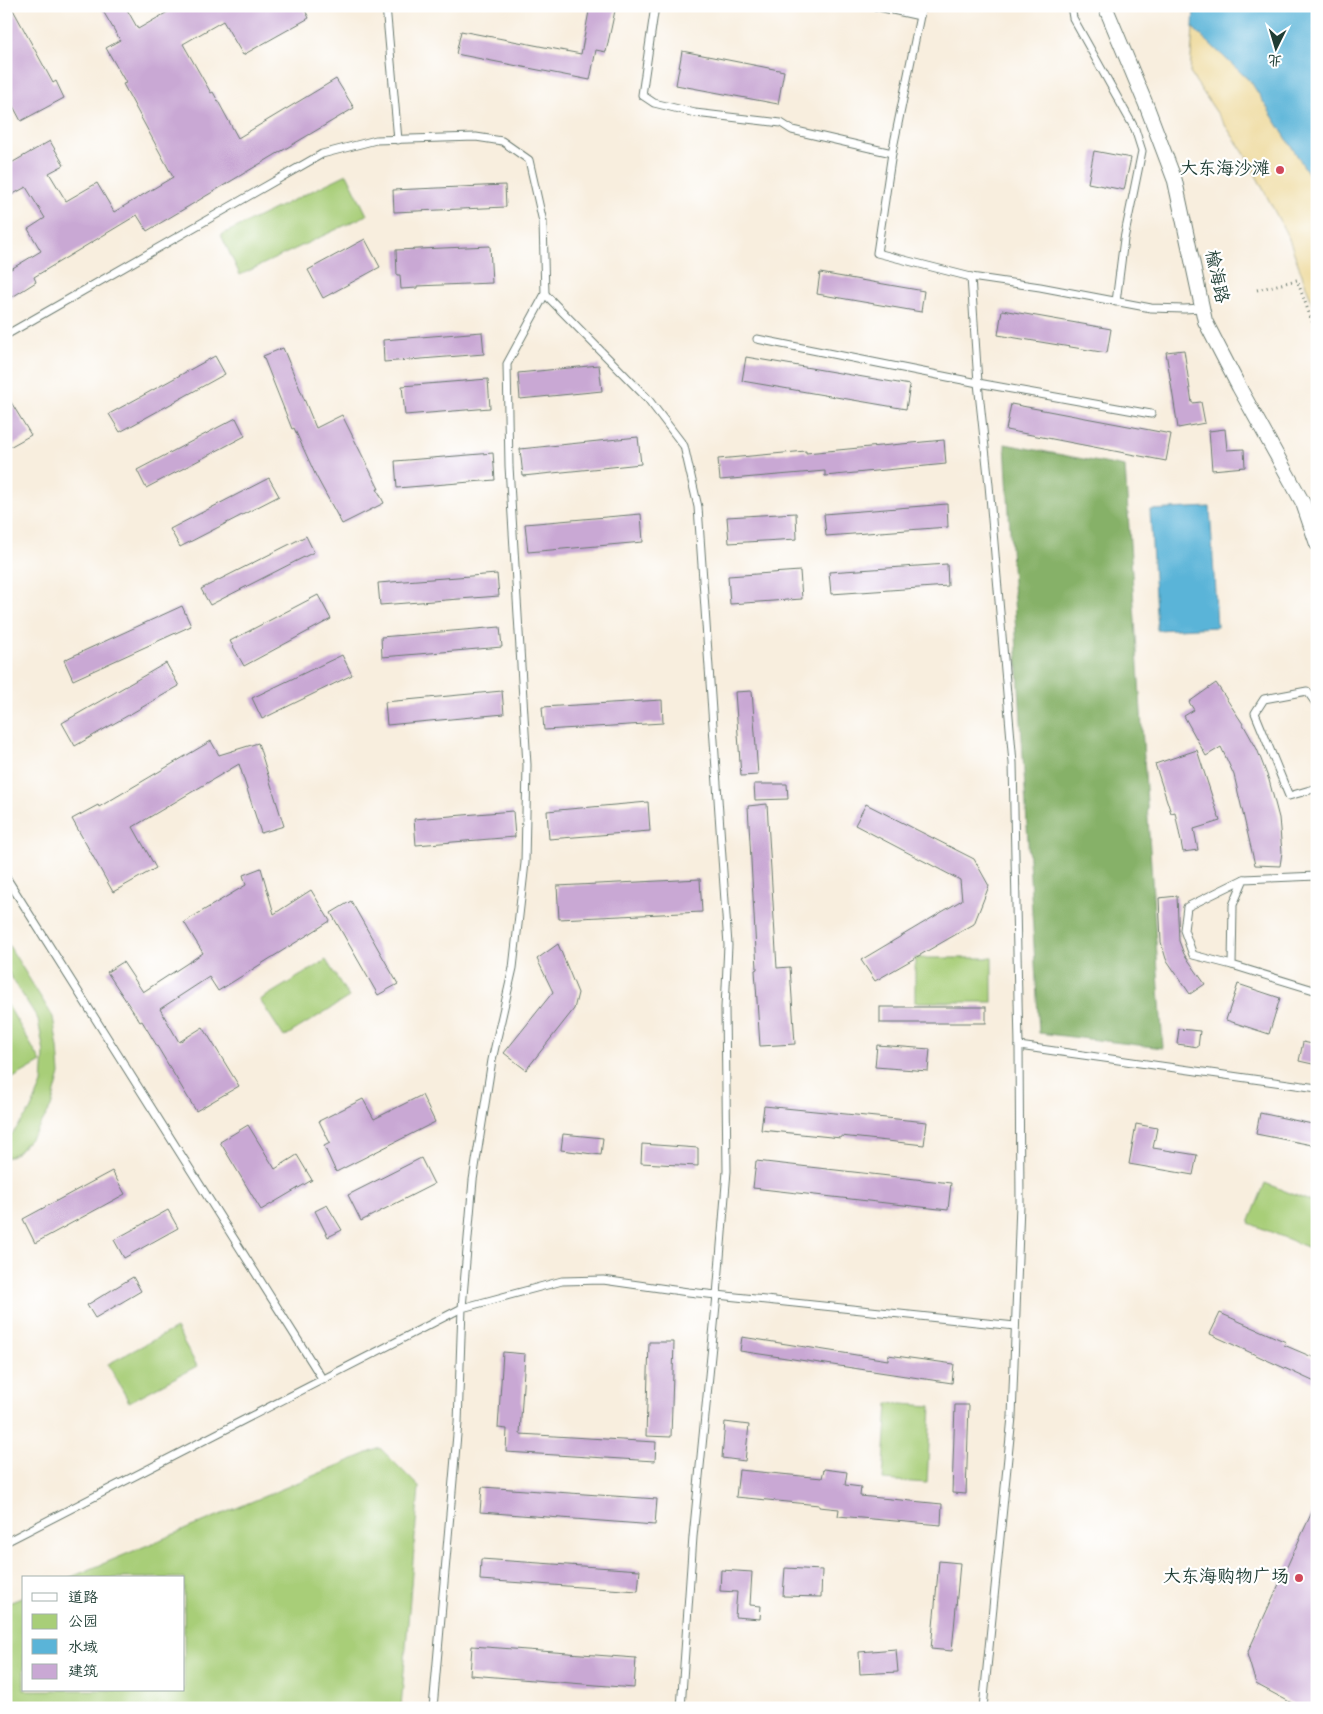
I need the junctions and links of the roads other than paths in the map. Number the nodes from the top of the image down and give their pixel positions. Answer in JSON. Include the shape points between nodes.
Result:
{"nodes":[{"id":1,"x":386,"y":6,"type":"edge"},
{"id":2,"x":655,"y":6,"type":"edge"},
{"id":3,"x":874,"y":6,"type":"edge"},
{"id":4,"x":922,"y":6,"type":"edge"},
{"id":5,"x":1072,"y":6,"type":"edge"},
{"id":6,"x":1105,"y":6,"type":"edge"},
{"id":7,"x":920,"y":16,"type":"junction"},
{"id":8,"x":398,"y":140,"type":"junction"},
{"id":9,"x":892,"y":153,"type":"junction"},
{"id":10,"x":971,"y":278,"type":"junction"},
{"id":11,"x":545,"y":294,"type":"junction"},
{"id":12,"x":1116,"y":302,"type":"junction"},
{"id":13,"x":1202,"y":308,"type":"junction"},
{"id":14,"x":6,"y":335,"type":"edge"},
{"id":15,"x":757,"y":339,"type":"dead end"},
{"id":16,"x":978,"y":384,"type":"junction"},
{"id":17,"x":1151,"y":414,"type":"dead end"},
{"id":18,"x":1317,"y":544,"type":"edge"},
{"id":19,"x":1317,"y":705,"type":"edge"},
{"id":20,"x":1317,"y":788,"type":"edge"},
{"id":21,"x":1317,"y":876,"type":"edge"},
{"id":22,"x":6,"y":877,"type":"edge"},
{"id":23,"x":1244,"y":879,"type":"junction"},
{"id":24,"x":1232,"y":965,"type":"junction"},
{"id":25,"x":1317,"y":990,"type":"edge"},
{"id":26,"x":1019,"y":1046,"type":"junction"},
{"id":27,"x":1317,"y":1088,"type":"edge"},
{"id":28,"x":717,"y":1295,"type":"junction"},
{"id":29,"x":462,"y":1308,"type":"junction"},
{"id":30,"x":1016,"y":1326,"type":"junction"},
{"id":31,"x":323,"y":1380,"type":"junction"},
{"id":32,"x":6,"y":1542,"type":"edge"},
{"id":33,"x":433,"y":1708,"type":"edge"},
{"id":34,"x":681,"y":1708,"type":"edge"},
{"id":35,"x":983,"y":1708,"type":"edge"}],
"edges":[{"from":1,"to":8,"type":"lane"},
{"from":2,"to":9,"type":"lane","via":[[642,95],[654,104],[695,113],[781,123],[792,130]]},
{"from":3,"to":7,"type":"lane"},
{"from":4,"to":7,"type":"lane"},
{"from":5,"to":12,"type":"lane","via":[[1073,18],[1135,129],[1142,151],[1124,239]]},
{"from":6,"to":13,"type":"street","name":"榆海路","via":[[1175,181]]},
{"from":7,"to":9,"type":"lane"},
{"from":8,"to":11,"type":"lane","via":[[476,137],[502,141],[529,160],[543,222]]},
{"from":8,"to":14,"type":"lane","via":[[376,140],[322,154]]},
{"from":9,"to":10,"type":"lane","via":[[877,253]]},
{"from":10,"to":12,"type":"lane","via":[[1040,286]]},
{"from":10,"to":16,"type":"lane"},
{"from":11,"to":28,"type":"lane","via":[[648,399],[684,446],[698,507],[728,945],[725,1008],[727,1172]]},
{"from":11,"to":29,"type":"lane","via":[[507,364],[509,466],[527,765],[525,863],[513,968],[492,1060],[474,1180]]},
{"from":12,"to":13,"type":"lane","via":[[1151,308]]},
{"from":13,"to":18,"type":"street","name":"榆海路","via":[[1209,329],[1303,503]]},
{"from":15,"to":16,"type":"lane"},
{"from":16,"to":17,"type":"lane"},
{"from":16,"to":26,"type":"lane","via":[[1013,763]]},
{"from":19,"to":20,"type":"lane","via":[[1307,691],[1264,700],[1255,713],[1289,796]]},
{"from":21,"to":23,"type":"lane"},
{"from":22,"to":31,"type":"lane"},
{"from":23,"to":24,"type":"lane","via":[[1233,905]]},
{"from":23,"to":24,"type":"lane","via":[[1187,907],[1184,930],[1193,955]]},
{"from":24,"to":25,"type":"lane"},
{"from":26,"to":27,"type":"lane"},
{"from":26,"to":30,"type":"lane","via":[[1020,1204]]},
{"from":28,"to":29,"type":"lane","via":[[603,1280],[562,1281]]},
{"from":28,"to":30,"type":"lane"},
{"from":28,"to":34,"type":"lane","via":[[693,1537]]},
{"from":29,"to":31,"type":"lane"},
{"from":29,"to":33,"type":"lane","via":[[458,1423]]},
{"from":30,"to":35,"type":"lane","via":[[1012,1417]]},
{"from":31,"to":32,"type":"lane"}]}
